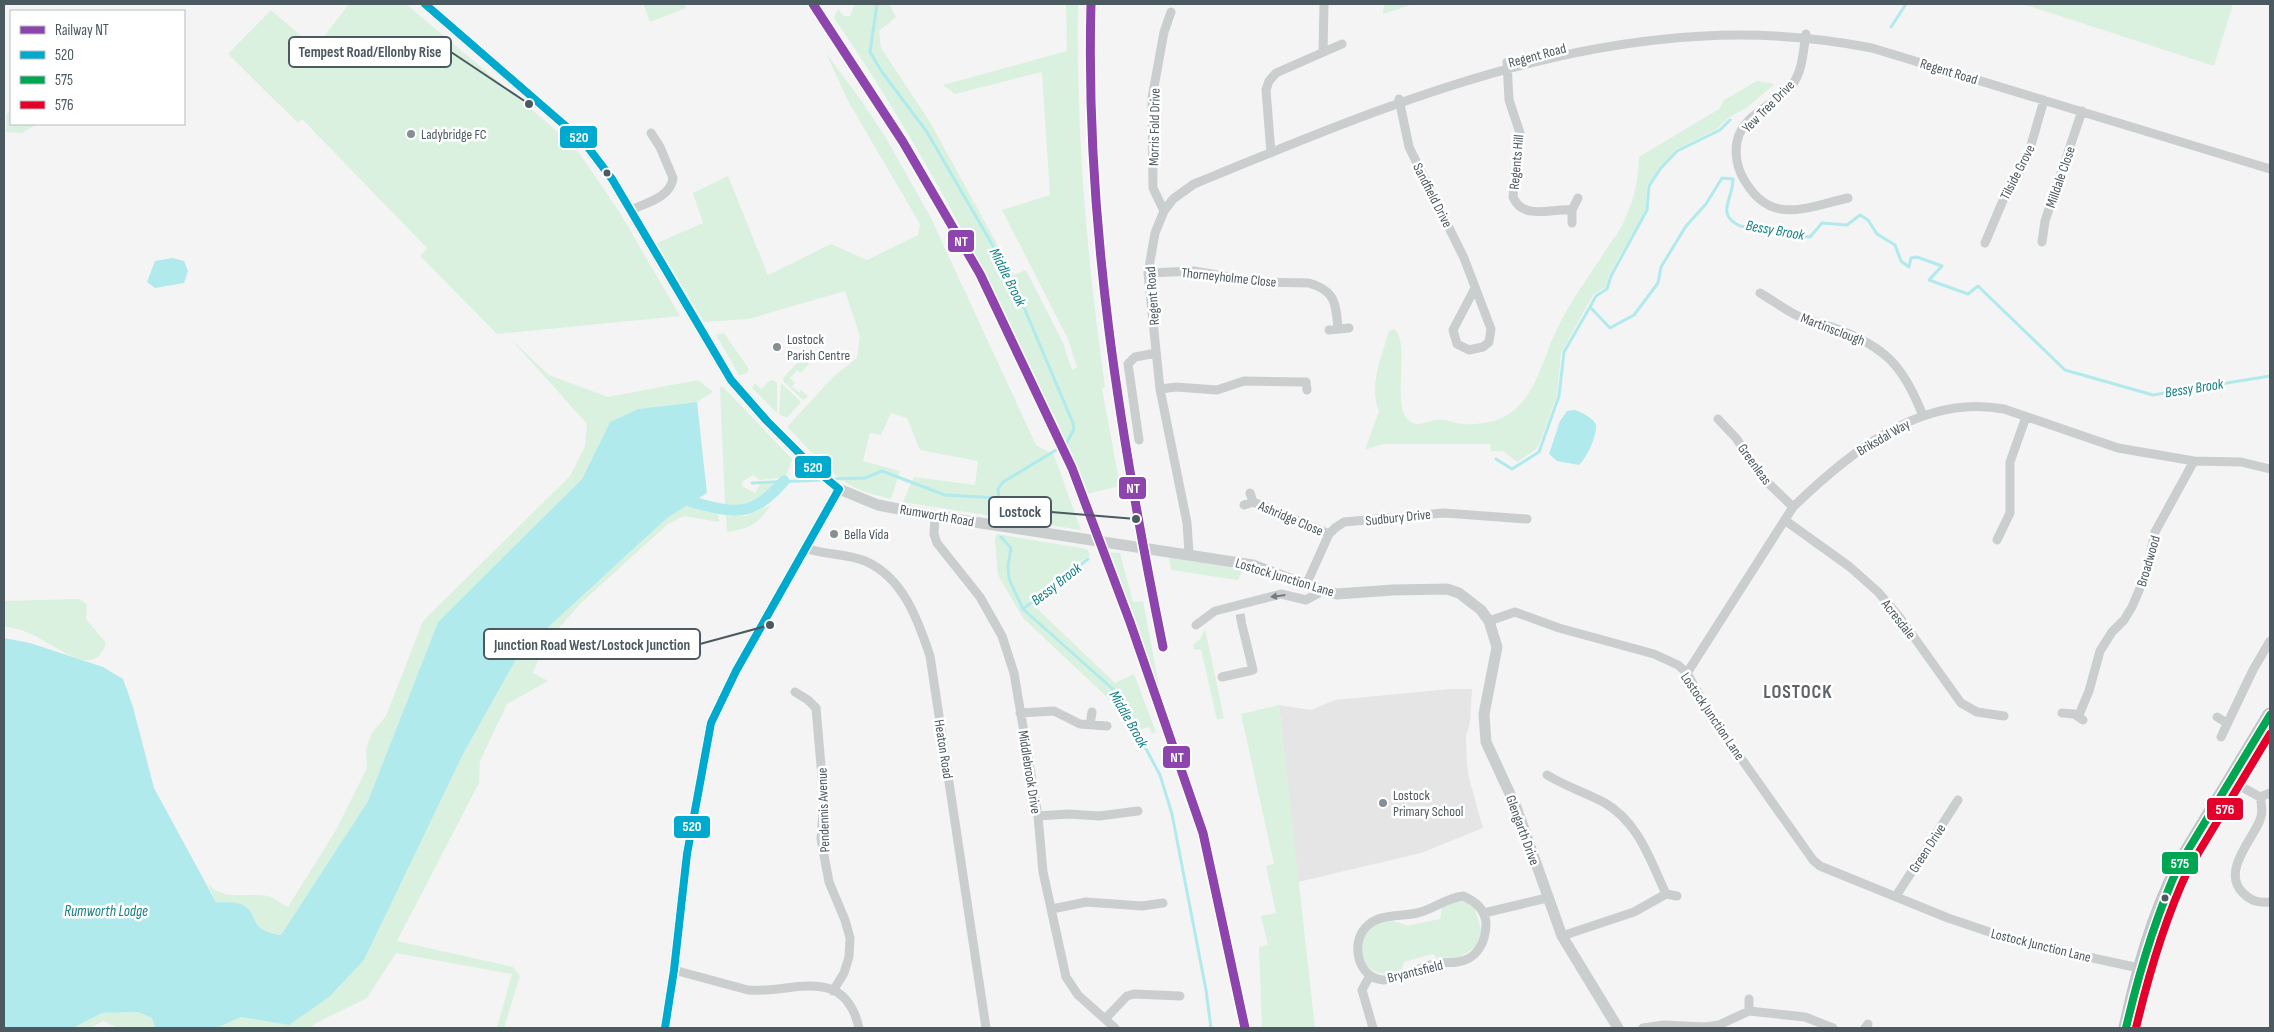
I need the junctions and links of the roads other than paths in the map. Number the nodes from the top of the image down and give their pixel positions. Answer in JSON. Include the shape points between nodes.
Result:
{"nodes":[{"id":1,"x":425,"y":4,"type":"edge"},
{"id":2,"x":1324,"y":4,"type":"edge"},
{"id":3,"x":1171,"y":12,"type":"dead end"},
{"id":4,"x":1806,"y":34,"type":"junction"},
{"id":5,"x":1342,"y":44,"type":"dead end"},
{"id":6,"x":1323,"y":52,"type":"junction"},
{"id":7,"x":1507,"y":62,"type":"junction"},
{"id":8,"x":1399,"y":99,"type":"junction"},
{"id":9,"x":2044,"y":100,"type":"junction"},
{"id":10,"x":2082,"y":111,"type":"junction"},
{"id":11,"x":651,"y":134,"type":"dead end"},
{"id":12,"x":1271,"y":153,"type":"junction"},
{"id":13,"x":2270,"y":167,"type":"edge"},
{"id":14,"x":1578,"y":198,"type":"dead end"},
{"id":15,"x":1848,"y":198,"type":"dead end"},
{"id":16,"x":631,"y":210,"type":"junction"},
{"id":17,"x":1572,"y":210,"type":"junction"},
{"id":18,"x":1164,"y":211,"type":"junction"},
{"id":19,"x":1572,"y":223,"type":"dead end"},
{"id":20,"x":2042,"y":242,"type":"dead end"},
{"id":21,"x":1985,"y":243,"type":"dead end"},
{"id":22,"x":1148,"y":273,"type":"junction"},
{"id":23,"x":1475,"y":288,"type":"junction"},
{"id":24,"x":1760,"y":293,"type":"dead end"},
{"id":25,"x":1349,"y":328,"type":"dead end"},
{"id":26,"x":1156,"y":353,"type":"junction"},
{"id":27,"x":1160,"y":390,"type":"junction"},
{"id":28,"x":1307,"y":390,"type":"dead end"},
{"id":29,"x":1923,"y":416,"type":"junction"},
{"id":30,"x":2026,"y":416,"type":"junction"},
{"id":31,"x":1718,"y":419,"type":"dead end"},
{"id":32,"x":1139,"y":440,"type":"dead end"},
{"id":33,"x":2194,"y":461,"type":"junction"},
{"id":34,"x":2270,"y":469,"type":"edge"},
{"id":35,"x":839,"y":489,"type":"junction"},
{"id":36,"x":1249,"y":500,"type":"dead end"},
{"id":37,"x":1793,"y":507,"type":"junction"},
{"id":38,"x":935,"y":516,"type":"junction"},
{"id":39,"x":1527,"y":519,"type":"dead end"},
{"id":40,"x":1786,"y":521,"type":"junction"},
{"id":41,"x":1329,"y":534,"type":"junction"},
{"id":42,"x":1997,"y":540,"type":"dead end"},
{"id":43,"x":805,"y":548,"type":"junction"},
{"id":44,"x":1158,"y":549,"type":"joint"},
{"id":45,"x":1190,"y":553,"type":"junction"},
{"id":46,"x":1306,"y":585,"type":"junction"},
{"id":47,"x":1324,"y":590,"type":"junction"},
{"id":48,"x":1489,"y":620,"type":"junction"},
{"id":49,"x":1196,"y":625,"type":"dead end"},
{"id":50,"x":1242,"y":625,"type":"tunnel mouth"},
{"id":51,"x":2270,"y":642,"type":"edge"},
{"id":52,"x":1687,"y":674,"type":"junction"},
{"id":53,"x":1222,"y":677,"type":"dead end"},
{"id":54,"x":795,"y":692,"type":"dead end"},
{"id":55,"x":1092,"y":712,"type":"dead end"},
{"id":56,"x":1020,"y":713,"type":"junction"},
{"id":57,"x":2062,"y":714,"type":"dead end"},
{"id":58,"x":2270,"y":715,"type":"edge"},
{"id":59,"x":2004,"y":716,"type":"dead end"},
{"id":60,"x":2217,"y":717,"type":"dead end"},
{"id":61,"x":2227,"y":723,"type":"junction"},
{"id":62,"x":1090,"y":725,"type":"junction"},
{"id":63,"x":1107,"y":726,"type":"dead end"},
{"id":64,"x":2220,"y":737,"type":"dead end"},
{"id":65,"x":1547,"y":775,"type":"dead end"},
{"id":66,"x":2231,"y":781,"type":"junction"},
{"id":67,"x":2270,"y":793,"type":"edge"},
{"id":68,"x":2260,"y":797,"type":"junction"},
{"id":69,"x":1958,"y":800,"type":"dead end"},
{"id":70,"x":1138,"y":811,"type":"dead end"},
{"id":71,"x":1125,"y":813,"type":"junction"},
{"id":72,"x":1038,"y":816,"type":"junction"},
{"id":73,"x":1126,"y":823,"type":"dead end"},
{"id":74,"x":1666,"y":894,"type":"junction"},
{"id":75,"x":1677,"y":896,"type":"dead end"},
{"id":76,"x":1896,"y":896,"type":"junction"},
{"id":77,"x":1547,"y":898,"type":"junction"},
{"id":78,"x":2270,"y":902,"type":"edge"},
{"id":79,"x":1052,"y":909,"type":"junction"},
{"id":80,"x":1484,"y":913,"type":"junction"},
{"id":81,"x":1156,"y":916,"type":"dead end"},
{"id":82,"x":1562,"y":936,"type":"junction"},
{"id":83,"x":2139,"y":968,"type":"junction"},
{"id":84,"x":674,"y":970,"type":"junction"},
{"id":85,"x":1370,"y":975,"type":"junction"},
{"id":86,"x":833,"y":991,"type":"junction"},
{"id":87,"x":1180,"y":996,"type":"dead end"},
{"id":88,"x":1750,"y":999,"type":"dead end"},
{"id":89,"x":1749,"y":1011,"type":"junction"},
{"id":90,"x":1105,"y":1019,"type":"junction"},
{"id":91,"x":985,"y":1024,"type":"edge"},
{"id":92,"x":665,"y":1028,"type":"edge"},
{"id":93,"x":858,"y":1028,"type":"edge"},
{"id":94,"x":1115,"y":1028,"type":"edge"},
{"id":95,"x":1373,"y":1028,"type":"edge"},
{"id":96,"x":1618,"y":1028,"type":"edge"},
{"id":97,"x":1643,"y":1028,"type":"edge"},
{"id":98,"x":1833,"y":1028,"type":"edge"},
{"id":99,"x":2126,"y":1028,"type":"edge"}],
"edges":[{"from":1,"to":16,"type":"street","name":"Rumworth Road","via":[[584,142]]},
{"from":2,"to":6,"type":"street"},
{"from":3,"to":18,"type":"street","name":"Morris Fold Drive","via":[[1164,32],[1152,98],[1153,188]]},
{"from":4,"to":7,"type":"street","name":"Regent Road","via":[[1742,28],[1649,33],[1615,37]]},
{"from":4,"to":9,"type":"street","name":"Regent Road","via":[[1865,46]]},
{"from":4,"to":15,"type":"street","name":"Yew Tree Drive","via":[[1798,75],[1784,93],[1744,127],[1739,135],[1737,160],[1748,187],[1758,199],[1776,209],[1791,210]]},
{"from":5,"to":6,"type":"street"},
{"from":6,"to":12,"type":"street","via":[[1276,73],[1269,80],[1266,90]]},
{"from":7,"to":8,"type":"street","name":"Regent Road"},
{"from":7,"to":17,"type":"street","name":"Regents Hill","via":[[1509,100],[1520,133],[1513,197],[1523,210]]},
{"from":8,"to":12,"type":"street","name":"Regent Road"},
{"from":8,"to":23,"type":"street","name":"Sandfield Drive","via":[[1409,147],[1464,258]]},
{"from":9,"to":10,"type":"street","name":"Regent Road"},
{"from":9,"to":21,"type":"street","name":"Tilside Grove","via":[[2027,159],[2004,198]]},
{"from":10,"to":13,"type":"street","name":"Regent Road"},
{"from":10,"to":20,"type":"street","name":"Milldale Close","via":[[2045,221]]},
{"from":11,"to":16,"type":"street","via":[[660,147],[673,178],[672,184],[662,195]]},
{"from":12,"to":18,"type":"street","name":"Regent Road","via":[[1194,184],[1173,199]]},
{"from":14,"to":17,"type":"street"},
{"from":16,"to":35,"type":"street","name":"Rumworth Road","via":[[731,380],[774,428]]},
{"from":17,"to":19,"type":"street"},
{"from":18,"to":22,"type":"street","name":"Regent Road","via":[[1155,233]]},
{"from":22,"to":25,"type":"street","name":"Thorneyholme Close","via":[[1194,271],[1250,281],[1309,283],[1319,286],[1335,300],[1333,329]]},
{"from":22,"to":26,"type":"street","name":"Regent Road"},
{"from":23,"to":23,"type":"street","name":"Sandfield Drive","via":[[1491,336],[1484,348],[1469,350],[1457,344],[1453,330]]},
{"from":24,"to":29,"type":"street","name":"Martinsclough","via":[[1772,296],[1797,316],[1874,345],[1906,377]]},
{"from":26,"to":27,"type":"street","name":"Regent Road"},
{"from":26,"to":32,"type":"street","via":[[1135,357],[1128,364]]},
{"from":27,"to":28,"type":"street","via":[[1176,387],[1217,390],[1244,381],[1306,382]]},
{"from":27,"to":45,"type":"street","name":"Regent Road"},
{"from":29,"to":30,"type":"street","name":"Briksdal Way","via":[[1992,406]]},
{"from":29,"to":37,"type":"street","name":"Briksdal Way","via":[[1891,429],[1862,448]]},
{"from":30,"to":33,"type":"street","name":"Briksdal Way","via":[[2118,448]]},
{"from":30,"to":42,"type":"street","via":[[2010,462],[2010,513]]},
{"from":31,"to":37,"type":"street","name":"Greenleas","via":[[1736,438],[1763,478]]},
{"from":33,"to":34,"type":"street","name":"Briksdal Way","via":[[2241,462]]},
{"from":33,"to":57,"type":"street","name":"Broadwood","via":[[2156,532],[2146,574],[2132,607],[2100,651],[2081,718]]},
{"from":35,"to":38,"type":"street","name":"Rumworth Road","via":[[878,505]]},
{"from":35,"to":43,"type":"street"},
{"from":36,"to":41,"type":"street","name":"Ashridge Close"},
{"from":37,"to":40,"type":"street","name":"Briksdal Way"},
{"from":38,"to":44,"type":"street","name":"Rumworth Road"},
{"from":38,"to":56,"type":"street","name":"Middlebrook Drive","via":[[937,543],[980,597],[1002,636],[1014,673]]},
{"from":39,"to":41,"type":"street","name":"Sudbury Drive","via":[[1444,513],[1344,522]]},
{"from":40,"to":52,"type":"street","name":"Briksdal Way"},
{"from":40,"to":59,"type":"street","name":"Acresdale","via":[[1850,567],[1878,592],[1961,703],[1977,712]]},
{"from":41,"to":46,"type":"street"},
{"from":43,"to":84,"type":"street","via":[[736,671],[711,723],[687,854]]},
{"from":43,"to":91,"type":"street","name":"Heaton Road","via":[[865,561],[880,570],[908,602],[920,624],[930,656]]},
{"from":44,"to":45,"type":"street","name":"Lostock Junction Lane"},
{"from":45,"to":46,"type":"street","name":"Lostock Junction Lane","via":[[1254,564]]},
{"from":46,"to":47,"type":"street","name":"Lostock Junction Lane"},
{"from":47,"to":48,"type":"street","name":"Lostock Junction Lane","via":[[1337,594],[1447,589],[1459,593]]},
{"from":47,"to":49,"type":"street","one_way":true,"via":[[1306,600],[1281,594],[1239,610],[1215,611]]},
{"from":48,"to":52,"type":"street","name":"Lostock Junction Lane","via":[[1515,612],[1558,628],[1665,658]]},
{"from":48,"to":77,"type":"street","name":"Glengarth Drive","via":[[1497,647],[1484,714],[1486,742],[1516,807]]},
{"from":50,"to":53,"type":"street","via":[[1257,669]]},
{"from":51,"to":61,"type":"street"},
{"from":52,"to":76,"type":"street","name":"Lostock Junction Lane","via":[[1709,713],[1812,860]]},
{"from":54,"to":86,"type":"street","name":"Pendennis Avenue","via":[[816,708],[824,800],[821,839],[829,882],[850,938],[844,973]]},
{"from":55,"to":62,"type":"street"},
{"from":56,"to":62,"type":"street","via":[[1054,712]]},
{"from":56,"to":72,"type":"street","name":"Middlebrook Drive"},
{"from":58,"to":66,"type":"highway"},
{"from":60,"to":61,"type":"street"},
{"from":61,"to":64,"type":"street"},
{"from":62,"to":63,"type":"street"},
{"from":65,"to":74,"type":"street","via":[[1606,804],[1632,826],[1650,854]]},
{"from":66,"to":68,"type":"street"},
{"from":66,"to":83,"type":"highway","via":[[2167,890]]},
{"from":67,"to":68,"type":"street"},
{"from":68,"to":78,"type":"street","via":[[2260,820],[2239,860],[2236,881],[2239,889],[2250,899]]},
{"from":69,"to":76,"type":"street","name":"Green Drive"},
{"from":70,"to":71,"type":"street"},
{"from":71,"to":72,"type":"street"},
{"from":71,"to":73,"type":"street"},
{"from":72,"to":79,"type":"street","name":"Middlebrook Drive","via":[[1043,872]]},
{"from":74,"to":75,"type":"street"},
{"from":74,"to":82,"type":"street","via":[[1634,912]]},
{"from":76,"to":83,"type":"street","name":"Lostock Junction Lane","via":[[2019,942]]},
{"from":77,"to":80,"type":"street"},
{"from":77,"to":82,"type":"street","name":"Glengarth Drive"},
{"from":79,"to":81,"type":"street","via":[[1086,902],[1124,906],[1159,904]]},
{"from":79,"to":90,"type":"street","name":"Middlebrook Drive","via":[[1066,976],[1078,995]]},
{"from":80,"to":85,"type":"street","name":"Bryantsfield","via":[[1483,942],[1479,950],[1466,960],[1437,963],[1390,980]]},
{"from":80,"to":85,"type":"street","name":"Bryantsfield","via":[[1473,900],[1463,896],[1451,897],[1416,914],[1372,921],[1357,944],[1360,962]]},
{"from":82,"to":96,"type":"street","name":"Glengarth Drive"},
{"from":83,"to":99,"type":"highway"},
{"from":84,"to":86,"type":"street","via":[[748,990],[806,985]]},
{"from":84,"to":92,"type":"street"},
{"from":85,"to":95,"type":"street","name":"Bryantsfield","via":[[1362,990]]},
{"from":86,"to":93,"type":"street","via":[[856,1015]]},
{"from":87,"to":90,"type":"street","via":[[1164,1000],[1134,994]]},
{"from":88,"to":89,"type":"street"},
{"from":89,"to":97,"type":"street","via":[[1719,1025]]},
{"from":89,"to":98,"type":"street","via":[[1805,1017]]},
{"from":90,"to":94,"type":"street","name":"Middlebrook Drive"}]}
